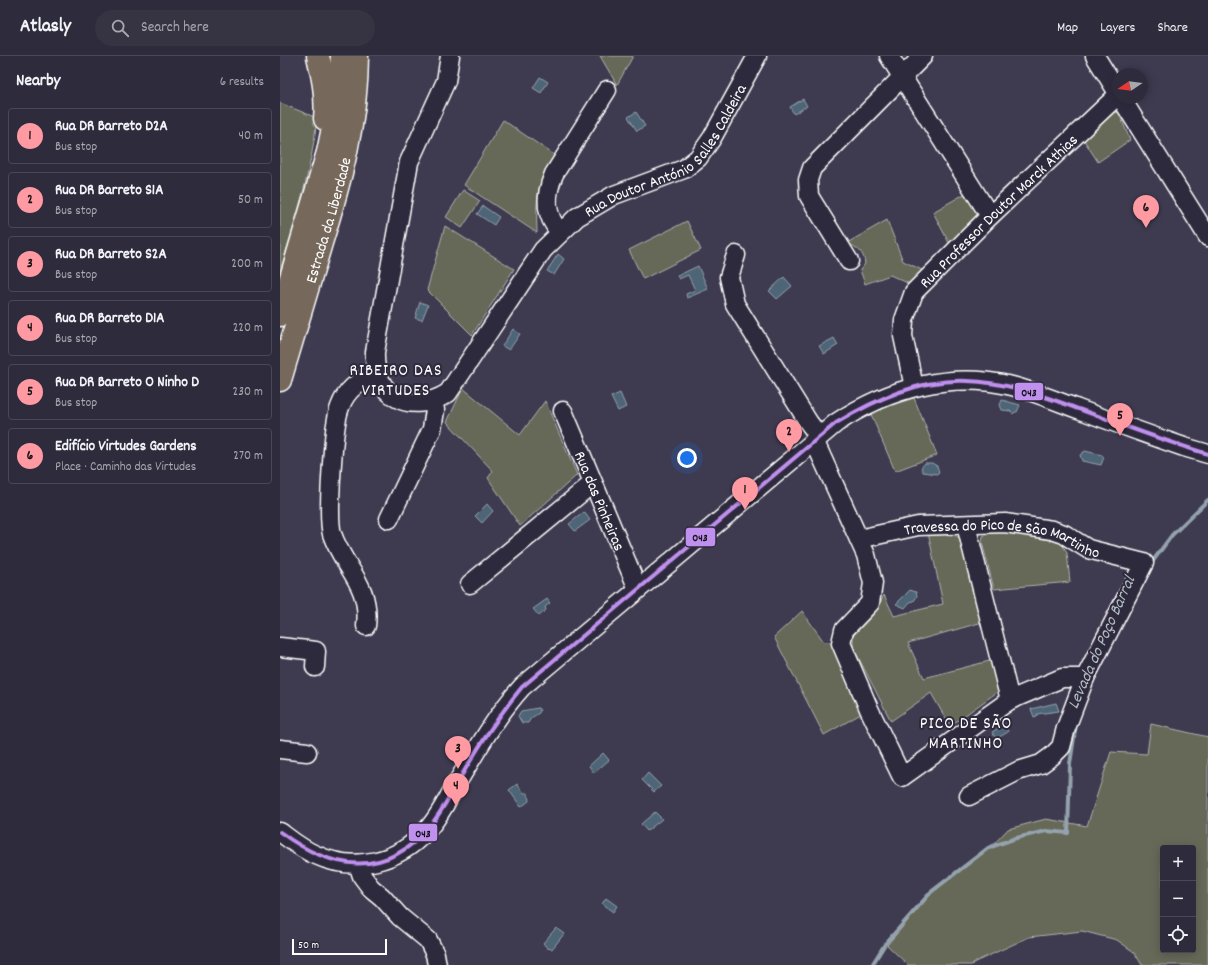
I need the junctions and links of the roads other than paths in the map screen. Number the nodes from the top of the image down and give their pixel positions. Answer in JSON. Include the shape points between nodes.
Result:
{"nodes":[{"id":1,"x":318,"y":56,"type":"edge"},
{"id":2,"x":342,"y":56,"type":"edge"},
{"id":3,"x":357,"y":56,"type":"edge"},
{"id":4,"x":450,"y":56,"type":"edge"},
{"id":5,"x":757,"y":56,"type":"edge"},
{"id":6,"x":889,"y":56,"type":"edge"},
{"id":7,"x":923,"y":56,"type":"edge"},
{"id":8,"x":1095,"y":56,"type":"edge"},
{"id":9,"x":902,"y":77,"type":"junction"},
{"id":10,"x":1112,"y":84,"type":"edge"},
{"id":11,"x":607,"y":90,"type":"dead end"},
{"id":12,"x":1112,"y":100,"type":"edge"},
{"id":13,"x":1125,"y":104,"type":"edge"},
{"id":14,"x":319,"y":186,"type":"junction"},
{"id":15,"x":990,"y":216,"type":"junction"},
{"id":16,"x":560,"y":232,"type":"junction"},
{"id":17,"x":1208,"y":237,"type":"edge"},
{"id":18,"x":736,"y":255,"type":"dead end"},
{"id":19,"x":849,"y":261,"type":"dead end"},
{"id":20,"x":280,"y":315,"type":"edge"},
{"id":21,"x":377,"y":373,"type":"junction"},
{"id":22,"x":280,"y":380,"type":"edge"},
{"id":23,"x":914,"y":387,"type":"junction"},
{"id":24,"x":433,"y":402,"type":"junction"},
{"id":25,"x":563,"y":411,"type":"dead end"},
{"id":26,"x":817,"y":438,"type":"junction"},
{"id":27,"x":1208,"y":454,"type":"edge"},
{"id":28,"x":593,"y":483,"type":"junction"},
{"id":29,"x":389,"y":519,"type":"dead end"},
{"id":30,"x":966,"y":525,"type":"junction"},
{"id":31,"x":859,"y":539,"type":"junction"},
{"id":32,"x":470,"y":584,"type":"dead end"},
{"id":33,"x":638,"y":589,"type":"junction"},
{"id":34,"x":366,"y":626,"type":"dead end"},
{"id":35,"x":280,"y":647,"type":"edge"},
{"id":36,"x":315,"y":667,"type":"dead end"},
{"id":37,"x":1085,"y":678,"type":"junction"},
{"id":38,"x":1010,"y":700,"type":"junction"},
{"id":39,"x":280,"y":749,"type":"edge"},
{"id":40,"x":307,"y":752,"type":"dead end"},
{"id":41,"x":969,"y":796,"type":"dead end"},
{"id":42,"x":280,"y":832,"type":"edge"},
{"id":43,"x":367,"y":863,"type":"junction"},
{"id":44,"x":437,"y":965,"type":"edge"}],
"edges":[{"from":1,"to":14,"type":"main road","via":[[326,103]]},
{"from":2,"to":14,"type":"main road","name":"Estrada da Liberdade","via":[[339,100]]},
{"from":3,"to":22,"type":"main road","name":"Estrada da Liberdade","via":[[357,79],[350,136],[338,187]]},
{"from":4,"to":21,"type":"street","name":"Rua Doutor António Salles Caldeira","via":[[446,82],[405,176],[375,352]]},
{"from":5,"to":16,"type":"street","name":"Rua Doutor António Salles Caldeira","via":[[712,138],[693,163],[684,169],[614,195]]},
{"from":6,"to":9,"type":"street"},
{"from":7,"to":9,"type":"street"},
{"from":8,"to":10,"type":"street"},
{"from":9,"to":15,"type":"street"},
{"from":9,"to":19,"type":"street","via":[[812,168],[808,180],[809,196]]},
{"from":11,"to":16,"type":"street","via":[[548,187],[547,206],[550,217]]},
{"from":12,"to":15,"type":"street","name":"Rua Professor Doutor Marck Athias"},
{"from":13,"to":17,"type":"street"},
{"from":14,"to":20,"type":"main road","name":"Estrada da Liberdade"},
{"from":15,"to":23,"type":"street","name":"Rua Professor Doutor Marck Athias","via":[[914,292],[904,320],[903,336]]},
{"from":16,"to":24,"type":"street","name":"Rua Doutor António Salles Caldeira","via":[[543,250],[455,385],[448,394]]},
{"from":18,"to":26,"type":"street","via":[[728,276],[734,304]]},
{"from":21,"to":24,"type":"street","name":"Rua Doutor António Salles Caldeira","via":[[390,393],[400,400],[408,403]]},
{"from":21,"to":34,"type":"street","via":[[366,377],[355,386],[344,397],[340,406],[335,425],[330,515],[336,545],[358,579],[363,592],[367,610]]},
{"from":23,"to":26,"type":"street","via":[[861,406]]},
{"from":23,"to":27,"type":"street","via":[[960,380],[1012,386]]},
{"from":24,"to":29,"type":"street","via":[[435,410],[432,429]]},
{"from":25,"to":28,"type":"street","name":"Rua das Pinheiras"},
{"from":26,"to":31,"type":"street"},
{"from":26,"to":33,"type":"street"},
{"from":28,"to":32,"type":"street"},
{"from":28,"to":33,"type":"street","name":"Rua das Pinheiras"},
{"from":30,"to":31,"type":"street","name":"Travessa do Pico de São Martinho","via":[[908,527]]},
{"from":30,"to":37,"type":"street","name":"Travessa do Pico de São Martinho","via":[[1005,523],[1052,530],[1064,534],[1088,550],[1144,562]]},
{"from":30,"to":38,"type":"street"},
{"from":31,"to":38,"type":"street","via":[[872,576],[872,597],[870,604],[844,630],[841,643],[902,777]]},
{"from":33,"to":43,"type":"street","via":[[539,671],[511,699],[428,830],[408,848]]},
{"from":35,"to":36,"type":"street","via":[[316,651]]},
{"from":37,"to":38,"type":"street","via":[[1062,678]]},
{"from":37,"to":41,"type":"street","via":[[1061,747],[1041,764],[1018,771]]},
{"from":39,"to":40,"type":"street"},
{"from":42,"to":43,"type":"street","via":[[316,856],[344,864]]},
{"from":43,"to":44,"type":"street","via":[[362,876],[400,917],[428,940]]}]}
